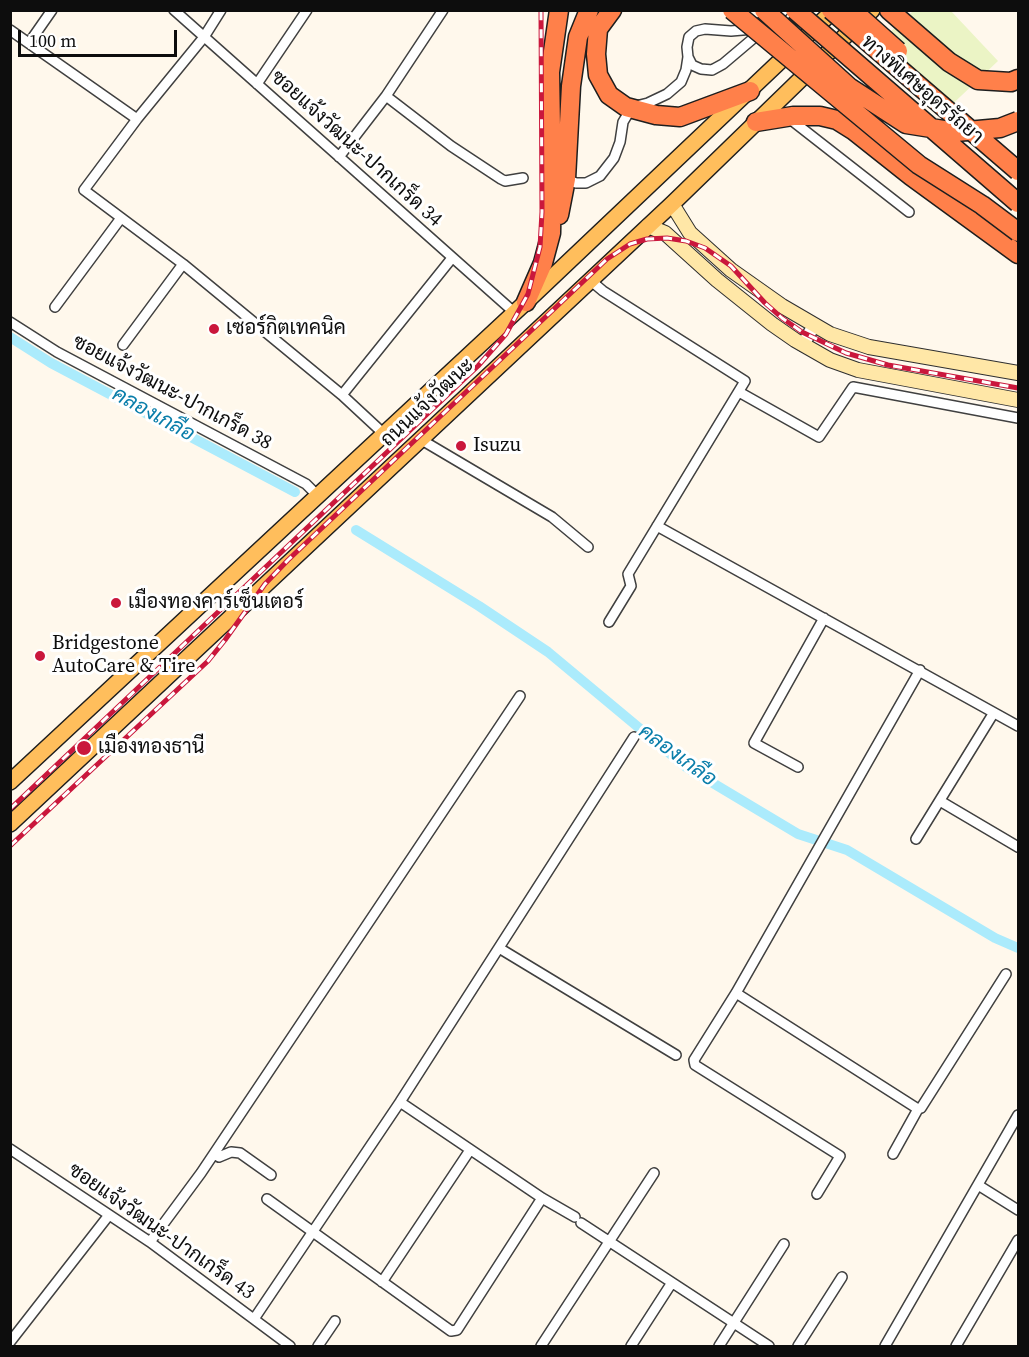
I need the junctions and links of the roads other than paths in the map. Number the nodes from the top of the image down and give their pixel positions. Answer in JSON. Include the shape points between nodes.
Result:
{"nodes":[{"id":1,"x":52,"y":10,"type":"edge"},
{"id":2,"x":174,"y":10,"type":"edge"},
{"id":3,"x":221,"y":10,"type":"edge"},
{"id":4,"x":307,"y":10,"type":"edge"},
{"id":5,"x":443,"y":10,"type":"edge"},
{"id":6,"x":559,"y":10,"type":"edge"},
{"id":7,"x":589,"y":10,"type":"edge"},
{"id":8,"x":612,"y":10,"type":"edge"},
{"id":9,"x":732,"y":10,"type":"edge"},
{"id":10,"x":756,"y":10,"type":"edge"},
{"id":11,"x":775,"y":10,"type":"edge"},
{"id":12,"x":784,"y":10,"type":"edge"},
{"id":13,"x":795,"y":10,"type":"edge"},
{"id":14,"x":852,"y":10,"type":"edge"},
{"id":15,"x":872,"y":10,"type":"edge"},
{"id":16,"x":889,"y":10,"type":"edge"},
{"id":17,"x":830,"y":12,"type":"edge"},
{"id":18,"x":767,"y":17,"type":"edge"},
{"id":19,"x":10,"y":30,"type":"edge"},
{"id":20,"x":204,"y":37,"type":"junction"},
{"id":21,"x":29,"y":43,"type":"junction"},
{"id":22,"x":688,"y":57,"type":"junction"},
{"id":23,"x":1018,"y":79,"type":"edge"},
{"id":24,"x":257,"y":84,"type":"junction"},
{"id":25,"x":750,"y":91,"type":"junction"},
{"id":26,"x":386,"y":96,"type":"junction"},
{"id":27,"x":632,"y":107,"type":"junction"},
{"id":28,"x":787,"y":117,"type":"junction"},
{"id":29,"x":137,"y":119,"type":"junction"},
{"id":30,"x":1018,"y":121,"type":"edge"},
{"id":31,"x":756,"y":122,"type":"junction"},
{"id":32,"x":1018,"y":155,"type":"edge"},
{"id":33,"x":339,"y":157,"type":"junction"},
{"id":34,"x":1018,"y":171,"type":"edge"},
{"id":35,"x":523,"y":178,"type":"dead end"},
{"id":36,"x":566,"y":179,"type":"junction"},
{"id":37,"x":1018,"y":203,"type":"edge"},
{"id":38,"x":672,"y":204,"type":"junction"},
{"id":39,"x":909,"y":212,"type":"dead end"},
{"id":40,"x":121,"y":218,"type":"junction"},
{"id":41,"x":648,"y":226,"type":"junction"},
{"id":42,"x":1018,"y":232,"type":"edge"},
{"id":43,"x":551,"y":233,"type":"junction"},
{"id":44,"x":1018,"y":254,"type":"edge"},
{"id":45,"x":452,"y":258,"type":"junction"},
{"id":46,"x":183,"y":264,"type":"junction"},
{"id":47,"x":590,"y":280,"type":"junction"},
{"id":48,"x":55,"y":307,"type":"dead end"},
{"id":49,"x":521,"y":308,"type":"junction"},
{"id":50,"x":10,"y":322,"type":"edge"},
{"id":51,"x":814,"y":325,"type":"junction"},
{"id":52,"x":123,"y":345,"type":"dead end"},
{"id":53,"x":803,"y":345,"type":"junction"},
{"id":54,"x":1018,"y":373,"type":"edge"},
{"id":55,"x":739,"y":392,"type":"junction"},
{"id":56,"x":342,"y":395,"type":"junction"},
{"id":57,"x":1018,"y":400,"type":"edge"},
{"id":58,"x":1018,"y":418,"type":"edge"},
{"id":59,"x":384,"y":434,"type":"junction"},
{"id":60,"x":420,"y":440,"type":"junction"},
{"id":61,"x":317,"y":495,"type":"junction"},
{"id":62,"x":657,"y":526,"type":"junction"},
{"id":63,"x":588,"y":547,"type":"dead end"},
{"id":64,"x":824,"y":618,"type":"junction"},
{"id":65,"x":609,"y":622,"type":"dead end"},
{"id":66,"x":920,"y":670,"type":"junction"},
{"id":67,"x":520,"y":696,"type":"dead end"},
{"id":68,"x":993,"y":714,"type":"junction"},
{"id":69,"x":1018,"y":726,"type":"edge"},
{"id":70,"x":634,"y":737,"type":"dead end"},
{"id":71,"x":798,"y":767,"type":"dead end"},
{"id":72,"x":10,"y":782,"type":"edge"},
{"id":73,"x":940,"y":801,"type":"junction"},
{"id":74,"x":10,"y":824,"type":"edge"},
{"id":75,"x":916,"y":839,"type":"dead end"},
{"id":76,"x":1018,"y":847,"type":"edge"},
{"id":77,"x":499,"y":948,"type":"junction"},
{"id":78,"x":1006,"y":974,"type":"dead end"},
{"id":79,"x":736,"y":993,"type":"junction"},
{"id":80,"x":676,"y":1055,"type":"dead end"},
{"id":81,"x":400,"y":1102,"type":"junction"},
{"id":82,"x":918,"y":1109,"type":"junction"},
{"id":83,"x":1018,"y":1115,"type":"edge"},
{"id":84,"x":10,"y":1149,"type":"edge"},
{"id":85,"x":470,"y":1150,"type":"junction"},
{"id":86,"x":214,"y":1154,"type":"junction"},
{"id":87,"x":893,"y":1154,"type":"dead end"},
{"id":88,"x":654,"y":1173,"type":"dead end"},
{"id":89,"x":271,"y":1175,"type":"dead end"},
{"id":90,"x":978,"y":1185,"type":"junction"},
{"id":91,"x":817,"y":1194,"type":"dead end"},
{"id":92,"x":542,"y":1198,"type":"junction"},
{"id":93,"x":267,"y":1199,"type":"dead end"},
{"id":94,"x":1018,"y":1210,"type":"edge"},
{"id":95,"x":109,"y":1215,"type":"junction"},
{"id":96,"x":313,"y":1231,"type":"junction"},
{"id":97,"x":1018,"y":1240,"type":"edge"},
{"id":98,"x":150,"y":1242,"type":"junction"},
{"id":99,"x":610,"y":1242,"type":"junction"},
{"id":100,"x":784,"y":1244,"type":"dead end"},
{"id":101,"x":842,"y":1277,"type":"dead end"},
{"id":102,"x":381,"y":1282,"type":"junction"},
{"id":103,"x":671,"y":1284,"type":"junction"},
{"id":104,"x":254,"y":1319,"type":"junction"},
{"id":105,"x":335,"y":1321,"type":"dead end"},
{"id":106,"x":734,"y":1324,"type":"junction"},
{"id":107,"x":10,"y":1342,"type":"edge"},
{"id":108,"x":289,"y":1346,"type":"edge"},
{"id":109,"x":318,"y":1347,"type":"edge"},
{"id":110,"x":541,"y":1347,"type":"edge"},
{"id":111,"x":631,"y":1347,"type":"edge"},
{"id":112,"x":719,"y":1347,"type":"edge"},
{"id":113,"x":769,"y":1347,"type":"edge"},
{"id":114,"x":798,"y":1347,"type":"edge"},
{"id":115,"x":885,"y":1347,"type":"edge"},
{"id":116,"x":956,"y":1347,"type":"edge"}],
"edges":[{"from":1,"to":21,"type":"street"},
{"from":2,"to":20,"type":"street","name":"ซอยแจ้งวัฒนะ-ปากเกร็ด 34"},
{"from":3,"to":20,"type":"street"},
{"from":4,"to":24,"type":"street"},
{"from":5,"to":26,"type":"street"},
{"from":6,"to":43,"type":"highway","via":[[550,72]]},
{"from":7,"to":36,"type":"highway","via":[[578,37],[571,86]]},
{"from":8,"to":27,"type":"highway","via":[[598,29],[598,75],[609,95]]},
{"from":9,"to":42,"type":"highway","bridge":true,"via":[[919,165]]},
{"from":10,"to":11,"type":"street","via":[[766,15]]},
{"from":12,"to":18,"type":"street"},
{"from":13,"to":37,"type":"highway","name":"ทางพิเศษอุดรรัถยา","bridge":true},
{"from":14,"to":32,"type":"highway","bridge":true},
{"from":15,"to":31,"type":"main road","name":"ถนนแจ้งวัฒนะ"},
{"from":16,"to":23,"type":"highway","via":[[949,62],[978,80]]},
{"from":17,"to":25,"type":"main road","name":"ถนนแจ้งวัฒนะ"},
{"from":17,"to":34,"type":"highway","name":"ทางพิเศษอุดรรัถยา","bridge":true},
{"from":18,"to":22,"type":"street","via":[[745,31],[696,31],[689,37]]},
{"from":18,"to":22,"type":"street","via":[[723,64],[712,70],[692,65]]},
{"from":18,"to":30,"type":"highway","bridge":true,"via":[[849,87],[906,124],[956,132],[1000,128]]},
{"from":19,"to":21,"type":"street"},
{"from":20,"to":24,"type":"street","name":"ซอยแจ้งวัฒนะ-ปากเกร็ด 34"},
{"from":20,"to":29,"type":"street"},
{"from":21,"to":29,"type":"street"},
{"from":22,"to":27,"type":"street","via":[[681,82],[667,94]]},
{"from":24,"to":33,"type":"street","name":"ซอยแจ้งวัฒนะ-ปากเกร็ด 34"},
{"from":25,"to":27,"type":"highway","via":[[680,117]]},
{"from":25,"to":49,"type":"main road","name":"ถนนแจ้งวัฒนะ"},
{"from":26,"to":33,"type":"street"},
{"from":26,"to":35,"type":"street","via":[[501,179]]},
{"from":27,"to":36,"type":"street","via":[[623,122],[614,158],[600,176],[586,183]]},
{"from":28,"to":31,"type":"highway"},
{"from":28,"to":39,"type":"street"},
{"from":28,"to":44,"type":"highway","via":[[837,120]]},
{"from":29,"to":40,"type":"street","via":[[84,190]]},
{"from":31,"to":38,"type":"main road","name":"ถนนแจ้งวัฒนะ"},
{"from":33,"to":45,"type":"street","name":"ซอยแจ้งวัฒนะ-ปากเกร็ด 34"},
{"from":36,"to":43,"type":"highway","via":[[560,213]]},
{"from":38,"to":41,"type":"main road","name":"ถนนแจ้งวัฒนะ"},
{"from":38,"to":51,"type":"main road","via":[[690,233],[731,270]]},
{"from":40,"to":46,"type":"street"},
{"from":40,"to":48,"type":"street"},
{"from":41,"to":47,"type":"main road","name":"ถนนแจ้งวัฒนะ"},
{"from":41,"to":53,"type":"main road","via":[[665,234],[717,280]]},
{"from":43,"to":49,"type":"highway","via":[[543,263]]},
{"from":45,"to":49,"type":"street","name":"ซอยแจ้งวัฒนะ-ปากเกร็ด 34"},
{"from":45,"to":56,"type":"street"},
{"from":46,"to":52,"type":"street"},
{"from":46,"to":56,"type":"street"},
{"from":47,"to":55,"type":"street","via":[[746,381]]},
{"from":47,"to":60,"type":"main road","name":"ถนนแจ้งวัฒนะ"},
{"from":49,"to":59,"type":"main road","name":"ถนนแจ้งวัฒนะ"},
{"from":50,"to":61,"type":"street","name":"ซอยแจ้งวัฒนะ-ปากเกร็ด 38","via":[[57,352],[306,484]]},
{"from":51,"to":53,"type":"street"},
{"from":51,"to":54,"type":"main road","via":[[869,347]]},
{"from":53,"to":57,"type":"main road","via":[[858,370]]},
{"from":55,"to":58,"type":"street","via":[[819,437],[853,387]]},
{"from":55,"to":62,"type":"street"},
{"from":56,"to":59,"type":"street"},
{"from":59,"to":61,"type":"main road","name":"ถนนแจ้งวัฒนะ"},
{"from":60,"to":63,"type":"street","via":[[552,517]]},
{"from":60,"to":74,"type":"main road","name":"ถนนแจ้งวัฒนะ"},
{"from":61,"to":72,"type":"main road","name":"ถนนแจ้งวัฒนะ"},
{"from":62,"to":64,"type":"street"},
{"from":62,"to":65,"type":"street","via":[[628,574],[631,586]]},
{"from":64,"to":66,"type":"street"},
{"from":64,"to":71,"type":"street","via":[[754,743]]},
{"from":66,"to":68,"type":"street"},
{"from":66,"to":79,"type":"street"},
{"from":67,"to":86,"type":"street"},
{"from":68,"to":69,"type":"street"},
{"from":68,"to":73,"type":"street"},
{"from":70,"to":77,"type":"street"},
{"from":73,"to":75,"type":"street"},
{"from":73,"to":76,"type":"street"},
{"from":77,"to":80,"type":"street"},
{"from":77,"to":81,"type":"street"},
{"from":78,"to":82,"type":"street"},
{"from":79,"to":82,"type":"street"},
{"from":79,"to":91,"type":"street","via":[[694,1060],[695,1065],[840,1156]]},
{"from":81,"to":85,"type":"street"},
{"from":81,"to":96,"type":"street"},
{"from":82,"to":87,"type":"street"},
{"from":83,"to":90,"type":"street"},
{"from":84,"to":95,"type":"street","name":"ซอยแจ้งวัฒนะ-ปากเกร็ด 43"},
{"from":85,"to":92,"type":"street"},
{"from":85,"to":102,"type":"street"},
{"from":86,"to":89,"type":"street","via":[[240,1153]]},
{"from":86,"to":98,"type":"street"},
{"from":88,"to":99,"type":"street"},
{"from":90,"to":94,"type":"street"},
{"from":90,"to":115,"type":"street"},
{"from":92,"to":99,"type":"street"},
{"from":92,"to":102,"type":"street","via":[[457,1330],[451,1330]]},
{"from":93,"to":96,"type":"street"},
{"from":95,"to":98,"type":"street","name":"ซอยแจ้งวัฒนะ-ปากเกร็ด 43"},
{"from":95,"to":107,"type":"street"},
{"from":96,"to":102,"type":"street"},
{"from":96,"to":104,"type":"street"},
{"from":97,"to":116,"type":"street"},
{"from":98,"to":104,"type":"street","name":"ซอยแจ้งวัฒนะ-ปากเกร็ด 43"},
{"from":99,"to":103,"type":"street"},
{"from":99,"to":110,"type":"street"},
{"from":100,"to":106,"type":"street"},
{"from":101,"to":114,"type":"street"},
{"from":103,"to":106,"type":"street"},
{"from":103,"to":111,"type":"street"},
{"from":104,"to":108,"type":"street","name":"ซอยแจ้งวัฒนะ-ปากเกร็ด 43"},
{"from":105,"to":109,"type":"street"},
{"from":106,"to":112,"type":"street"},
{"from":106,"to":113,"type":"street"}]}
